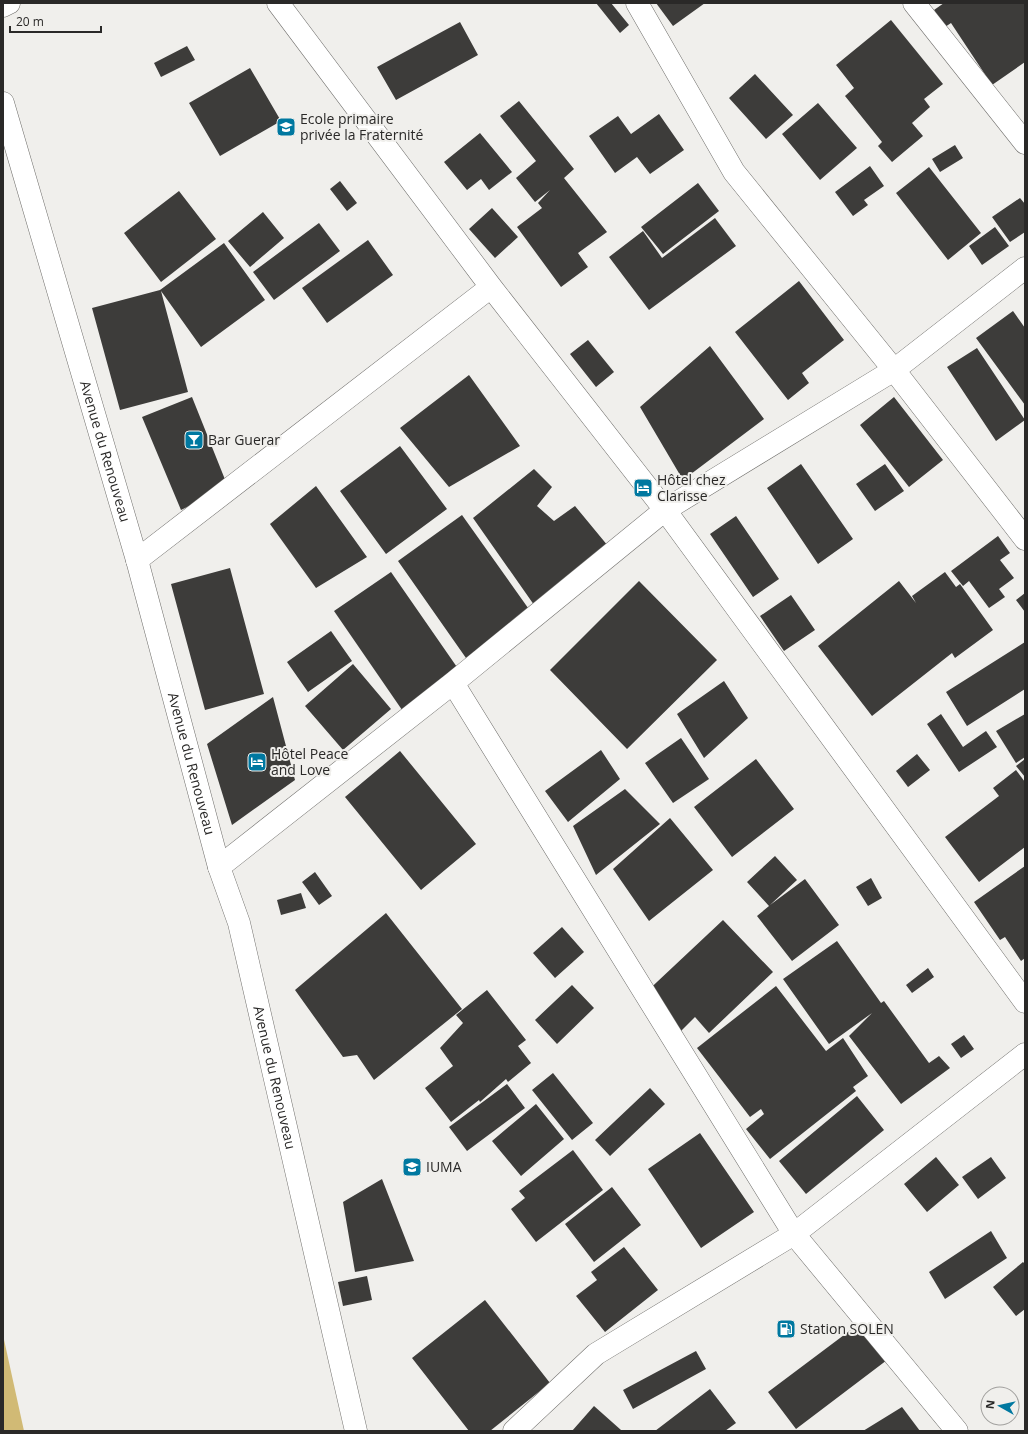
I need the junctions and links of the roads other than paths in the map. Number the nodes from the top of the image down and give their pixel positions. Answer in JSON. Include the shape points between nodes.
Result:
{"nodes":[{"id":1,"x":9,"y":3,"type":"edge"},
{"id":2,"x":278,"y":3,"type":"edge"},
{"id":3,"x":637,"y":3,"type":"edge"},
{"id":4,"x":914,"y":3,"type":"edge"},
{"id":5,"x":3,"y":6,"type":"edge"},
{"id":6,"x":3,"y":103,"type":"edge"},
{"id":7,"x":1025,"y":143,"type":"edge"},
{"id":8,"x":1025,"y":268,"type":"edge"},
{"id":9,"x":492,"y":287,"type":"junction"},
{"id":10,"x":894,"y":370,"type":"junction"},
{"id":11,"x":665,"y":510,"type":"junction"},
{"id":12,"x":1025,"y":539,"type":"edge"},
{"id":13,"x":137,"y":560,"type":"junction"},
{"id":14,"x":453,"y":683,"type":"junction"},
{"id":15,"x":219,"y":867,"type":"junction"},
{"id":16,"x":1025,"y":1002,"type":"edge"},
{"id":17,"x":1025,"y":1054,"type":"edge"},
{"id":18,"x":794,"y":1234,"type":"junction"},
{"id":19,"x":356,"y":1431,"type":"edge"},
{"id":20,"x":514,"y":1431,"type":"edge"},
{"id":21,"x":957,"y":1431,"type":"edge"}],
"edges":[{"from":1,"to":5,"type":"street"},
{"from":2,"to":9,"type":"street"},
{"from":3,"to":10,"type":"street","via":[[734,172]]},
{"from":4,"to":7,"type":"street"},
{"from":6,"to":13,"type":"street","name":"Avenue du Renouveau"},
{"from":8,"to":10,"type":"street"},
{"from":9,"to":11,"type":"street"},
{"from":9,"to":13,"type":"street"},
{"from":10,"to":11,"type":"street"},
{"from":10,"to":12,"type":"street"},
{"from":11,"to":14,"type":"street"},
{"from":11,"to":16,"type":"street"},
{"from":13,"to":15,"type":"street","name":"Avenue du Renouveau"},
{"from":14,"to":15,"type":"street"},
{"from":14,"to":18,"type":"street"},
{"from":15,"to":19,"type":"street","name":"Avenue du Renouveau","via":[[239,923]]},
{"from":17,"to":18,"type":"street"},
{"from":18,"to":20,"type":"street","via":[[596,1354]]},
{"from":18,"to":21,"type":"street"}]}
